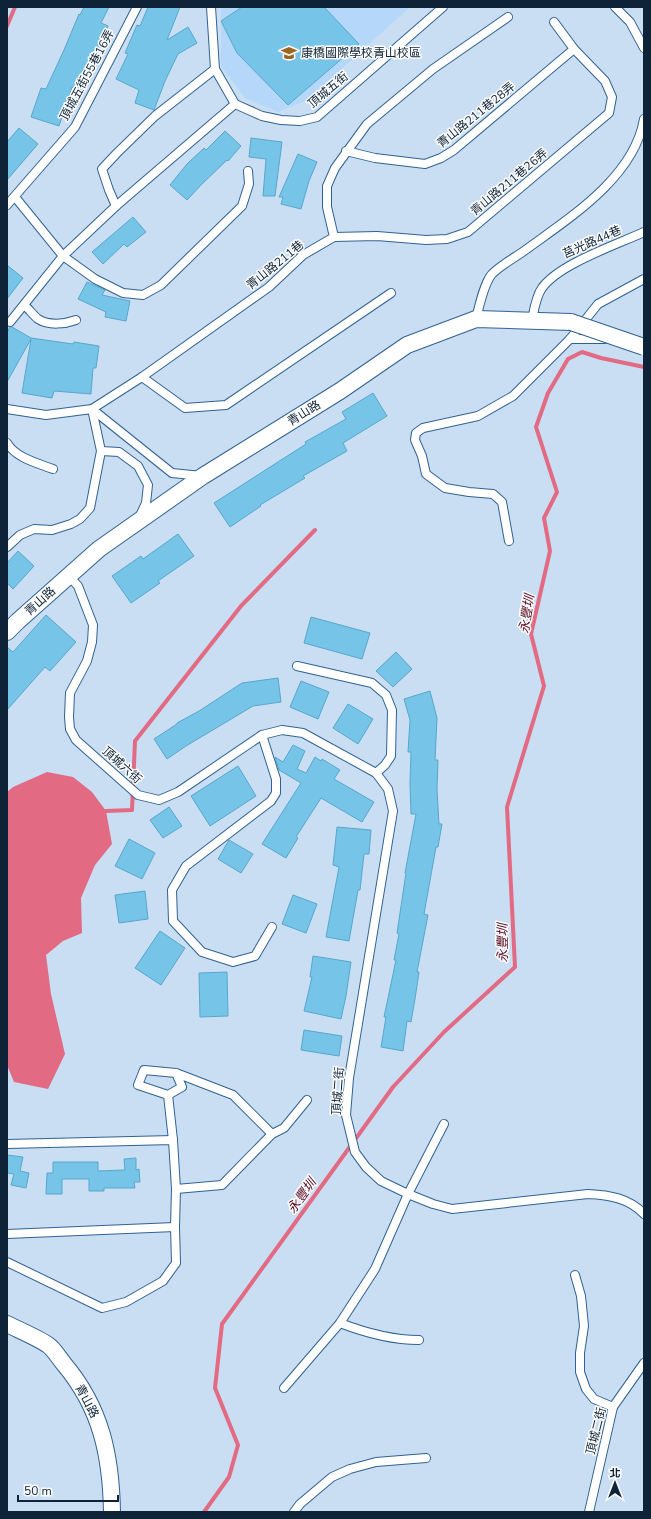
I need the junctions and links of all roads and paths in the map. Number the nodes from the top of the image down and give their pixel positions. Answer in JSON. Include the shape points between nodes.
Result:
{"nodes":[{"id":1,"x":137,"y":7,"type":"edge"},
{"id":2,"x":210,"y":7,"type":"edge"},
{"id":3,"x":443,"y":7,"type":"edge"},
{"id":4,"x":615,"y":7,"type":"edge"},
{"id":5,"x":508,"y":17,"type":"dead end"},
{"id":6,"x":554,"y":22,"type":"dead end"},
{"id":7,"x":644,"y":48,"type":"edge"},
{"id":8,"x":574,"y":49,"type":"junction"},
{"id":9,"x":215,"y":69,"type":"junction"},
{"id":10,"x":235,"y":104,"type":"junction"},
{"id":11,"x":644,"y":119,"type":"edge"},
{"id":12,"x":346,"y":151,"type":"junction"},
{"id":13,"x":248,"y":171,"type":"dead end"},
{"id":14,"x":15,"y":197,"type":"junction"},
{"id":15,"x":7,"y":205,"type":"edge"},
{"id":16,"x":116,"y":206,"type":"junction"},
{"id":17,"x":644,"y":232,"type":"edge"},
{"id":18,"x":334,"y":237,"type":"junction"},
{"id":19,"x":63,"y":256,"type":"junction"},
{"id":20,"x":644,"y":279,"type":"edge"},
{"id":21,"x":391,"y":293,"type":"dead end"},
{"id":22,"x":24,"y":305,"type":"junction"},
{"id":23,"x":476,"y":319,"type":"junction"},
{"id":24,"x":76,"y":320,"type":"dead end"},
{"id":25,"x":532,"y":320,"type":"junction"},
{"id":26,"x":10,"y":322,"type":"dead end"},
{"id":27,"x":644,"y":338,"type":"edge"},
{"id":28,"x":570,"y":339,"type":"junction"},
{"id":29,"x":644,"y":348,"type":"edge"},
{"id":30,"x":142,"y":377,"type":"junction"},
{"id":31,"x":7,"y":409,"type":"edge"},
{"id":32,"x":92,"y":409,"type":"junction"},
{"id":33,"x":7,"y":443,"type":"edge"},
{"id":34,"x":101,"y":451,"type":"junction"},
{"id":35,"x":53,"y":469,"type":"dead end"},
{"id":36,"x":202,"y":476,"type":"junction"},
{"id":37,"x":138,"y":521,"type":"junction"},
{"id":38,"x":509,"y":541,"type":"dead end"},
{"id":39,"x":7,"y":547,"type":"edge"},
{"id":40,"x":68,"y":575,"type":"junction"},
{"id":41,"x":7,"y":632,"type":"edge"},
{"id":42,"x":297,"y":666,"type":"dead end"},
{"id":43,"x":262,"y":735,"type":"junction"},
{"id":44,"x":376,"y":773,"type":"junction"},
{"id":45,"x":272,"y":927,"type":"dead end"},
{"id":46,"x":176,"y":1073,"type":"junction"},
{"id":47,"x":168,"y":1095,"type":"junction"},
{"id":48,"x":307,"y":1100,"type":"dead end"},
{"id":49,"x":444,"y":1124,"type":"dead end"},
{"id":50,"x":272,"y":1134,"type":"junction"},
{"id":51,"x":173,"y":1140,"type":"junction"},
{"id":52,"x":7,"y":1144,"type":"edge"},
{"id":53,"x":176,"y":1189,"type":"junction"},
{"id":54,"x":408,"y":1194,"type":"junction"},
{"id":55,"x":644,"y":1214,"type":"edge"},
{"id":56,"x":175,"y":1226,"type":"junction"},
{"id":57,"x":7,"y":1234,"type":"edge"},
{"id":58,"x":7,"y":1262,"type":"edge"},
{"id":59,"x":575,"y":1275,"type":"dead end"},
{"id":60,"x":340,"y":1323,"type":"junction"},
{"id":61,"x":7,"y":1324,"type":"edge"},
{"id":62,"x":419,"y":1340,"type":"dead end"},
{"id":63,"x":644,"y":1363,"type":"edge"},
{"id":64,"x":284,"y":1388,"type":"dead end"},
{"id":65,"x":613,"y":1407,"type":"junction"},
{"id":66,"x":426,"y":1458,"type":"dead end"},
{"id":67,"x":112,"y":1512,"type":"edge"},
{"id":68,"x":294,"y":1512,"type":"edge"},
{"id":69,"x":589,"y":1512,"type":"edge"}],
"edges":[{"from":1,"to":14,"type":"lane","name":"頂城五街55巷16弄","via":[[75,127]]},
{"from":2,"to":9,"type":"lane"},
{"from":3,"to":10,"type":"lane","name":"頂城五街","via":[[317,117],[300,121],[281,120],[262,116]]},
{"from":4,"to":7,"type":"lane","via":[[630,22]]},
{"from":5,"to":12,"type":"lane","via":[[433,68],[367,124]]},
{"from":6,"to":8,"type":"lane"},
{"from":8,"to":12,"type":"lane","name":"青山路211巷28弄","via":[[454,150],[441,158],[425,164],[375,158]]},
{"from":8,"to":18,"type":"lane","name":"青山路211巷26弄","via":[[605,81],[612,97],[609,113],[468,232],[447,239],[426,240],[377,236]]},
{"from":9,"to":10,"type":"lane"},
{"from":9,"to":16,"type":"lane","via":[[155,116],[102,169]]},
{"from":10,"to":16,"type":"lane"},
{"from":11,"to":23,"type":"lane","via":[[642,133],[626,162],[600,193],[492,274],[481,297]]},
{"from":12,"to":18,"type":"lane","via":[[327,186],[327,207]]},
{"from":13,"to":19,"type":"lane","via":[[249,184],[242,206],[161,285],[143,295],[123,292],[95,279]]},
{"from":14,"to":15,"type":"lane","name":"頂城五街55巷16弄"},
{"from":14,"to":19,"type":"lane"},
{"from":16,"to":19,"type":"lane"},
{"from":17,"to":25,"type":"lane","name":"莒光路44巷","via":[[563,268],[542,288]]},
{"from":18,"to":30,"type":"lane","name":"青山路211巷","via":[[303,255],[269,287]]},
{"from":19,"to":22,"type":"lane"},
{"from":20,"to":28,"type":"lane","via":[[598,304]]},
{"from":21,"to":30,"type":"lane","via":[[226,405],[185,408]]},
{"from":22,"to":24,"type":"lane","via":[[39,319],[52,323]]},
{"from":22,"to":26,"type":"lane"},
{"from":23,"to":25,"type":"street","name":"青山路"},
{"from":23,"to":36,"type":"street","name":"青山路","via":[[407,345],[340,391]]},
{"from":25,"to":29,"type":"street","name":"青山路","bridge":true,"via":[[571,322]]},
{"from":27,"to":28,"type":"lane"},
{"from":28,"to":38,"type":"lane","via":[[513,396],[497,406],[478,416],[423,428],[416,433],[415,440],[426,474],[445,488],[493,494],[502,502]]},
{"from":30,"to":32,"type":"lane","name":"青山路211巷"},
{"from":31,"to":32,"type":"lane","via":[[46,415]]},
{"from":32,"to":34,"type":"lane"},
{"from":32,"to":36,"type":"lane","via":[[172,473]]},
{"from":33,"to":35,"type":"lane","via":[[10,448],[29,460]]},
{"from":34,"to":37,"type":"lane","via":[[119,452],[138,466],[148,485],[146,503]]},
{"from":34,"to":39,"type":"lane","via":[[90,508],[80,519],[52,530],[34,529],[20,535]]},
{"from":36,"to":37,"type":"street","name":"青山路"},
{"from":37,"to":40,"type":"street","name":"青山路","via":[[99,548]]},
{"from":40,"to":41,"type":"street","name":"青山路"},
{"from":40,"to":43,"type":"lane","name":"頂城六街","via":[[78,586],[93,625],[87,661],[70,693],[70,729],[76,740],[138,795],[159,800],[178,792]]},
{"from":42,"to":44,"type":"lane","via":[[372,683],[386,696],[392,710],[391,756]]},
{"from":43,"to":44,"type":"lane","name":"頂城六街","via":[[282,730],[303,733]]},
{"from":43,"to":45,"type":"lane","via":[[276,779],[276,793],[271,801],[186,866],[172,890],[173,921],[202,952],[234,962],[255,956]]},
{"from":44,"to":54,"type":"lane","name":"頂城二街","via":[[388,789],[393,811],[349,1078],[346,1115],[355,1152],[366,1167],[382,1181]]},
{"from":46,"to":47,"type":"lane","via":[[182,1087]]},
{"from":46,"to":47,"type":"lane","via":[[144,1070],[138,1085]]},
{"from":46,"to":50,"type":"lane","via":[[233,1095]]},
{"from":47,"to":51,"type":"lane"},
{"from":48,"to":50,"type":"lane","via":[[284,1128]]},
{"from":49,"to":54,"type":"lane"},
{"from":50,"to":53,"type":"lane","via":[[222,1185]]},
{"from":51,"to":52,"type":"lane"},
{"from":51,"to":53,"type":"lane"},
{"from":53,"to":56,"type":"lane"},
{"from":54,"to":55,"type":"lane","name":"頂城二街","via":[[452,1209],[588,1194],[606,1195],[619,1198]]},
{"from":54,"to":60,"type":"lane","via":[[375,1269]]},
{"from":56,"to":57,"type":"lane"},
{"from":56,"to":58,"type":"lane","via":[[176,1263],[164,1281],[126,1302],[102,1308]]},
{"from":59,"to":65,"type":"lane","via":[[581,1296],[584,1326],[580,1372],[586,1389],[594,1399]]},
{"from":60,"to":62,"type":"lane","via":[[382,1337]]},
{"from":60,"to":64,"type":"lane"},
{"from":61,"to":67,"type":"street","name":"青山路","via":[[48,1345],[70,1371],[92,1406],[106,1449]]},
{"from":63,"to":65,"type":"lane","name":"頂城二街"},
{"from":65,"to":69,"type":"lane","name":"頂城二街"},
{"from":66,"to":68,"type":"lane","via":[[376,1462],[350,1469],[332,1477]]}]}
